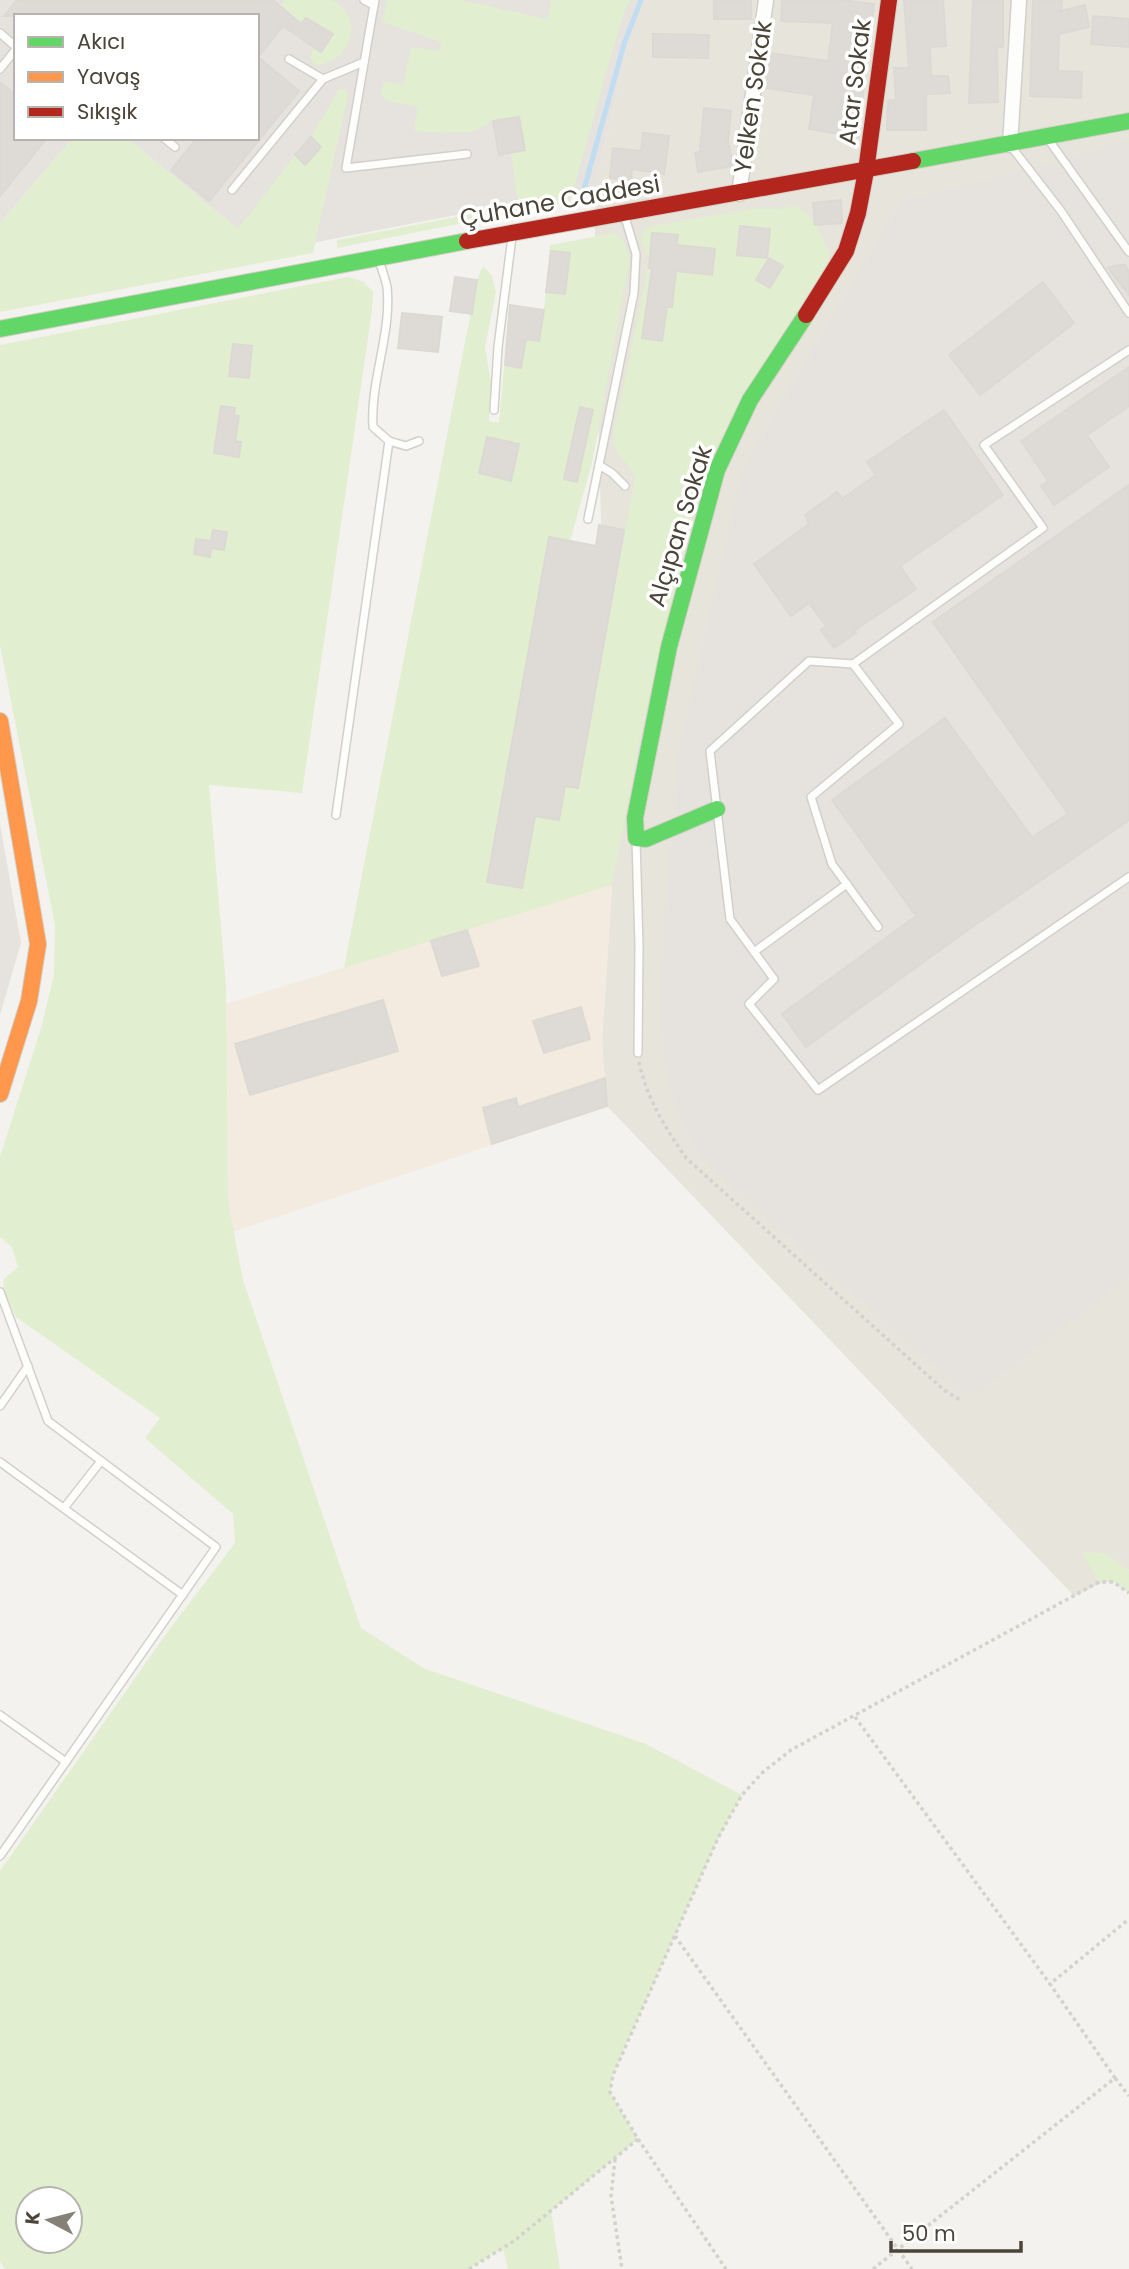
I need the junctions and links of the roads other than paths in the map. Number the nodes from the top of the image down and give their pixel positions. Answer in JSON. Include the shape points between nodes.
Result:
{"nodes":[{"id":1,"x":363,"y":0,"type":"edge"},
{"id":2,"x":766,"y":0,"type":"edge"},
{"id":3,"x":889,"y":0,"type":"edge"},
{"id":4,"x":1019,"y":0,"type":"edge"},
{"id":5,"x":375,"y":3,"type":"edge"},
{"id":6,"x":0,"y":33,"type":"edge"},
{"id":7,"x":14,"y":46,"type":"edge"},
{"id":8,"x":14,"y":51,"type":"edge"},
{"id":9,"x":289,"y":59,"type":"dead end"},
{"id":10,"x":364,"y":62,"type":"junction"},
{"id":11,"x":0,"y":69,"type":"edge"},
{"id":12,"x":323,"y":79,"type":"junction"},
{"id":13,"x":1129,"y":121,"type":"edge"},
{"id":14,"x":1046,"y":137,"type":"junction"},
{"id":15,"x":166,"y":140,"type":"edge"},
{"id":16,"x":1010,"y":145,"type":"junction"},
{"id":17,"x":175,"y":147,"type":"dead end"},
{"id":18,"x":467,"y":154,"type":"dead end"},
{"id":19,"x":866,"y":171,"type":"junction"},
{"id":20,"x":232,"y":190,"type":"dead end"},
{"id":21,"x":739,"y":194,"type":"junction"},
{"id":22,"x":624,"y":213,"type":"junction"},
{"id":23,"x":513,"y":232,"type":"junction"},
{"id":24,"x":1129,"y":252,"type":"edge"},
{"id":25,"x":378,"y":257,"type":"junction"},
{"id":26,"x":1129,"y":313,"type":"edge"},
{"id":27,"x":0,"y":329,"type":"edge"},
{"id":28,"x":1129,"y":350,"type":"edge"},
{"id":29,"x":495,"y":410,"type":"dead end"},
{"id":30,"x":389,"y":441,"type":"junction"},
{"id":31,"x":419,"y":441,"type":"dead end"},
{"id":32,"x":599,"y":465,"type":"junction"},
{"id":33,"x":625,"y":486,"type":"dead end"},
{"id":34,"x":588,"y":519,"type":"dead end"},
{"id":35,"x":853,"y":664,"type":"junction"},
{"id":36,"x":0,"y":721,"type":"edge"},
{"id":37,"x":717,"y":808,"type":"junction"},
{"id":38,"x":336,"y":815,"type":"dead end"},
{"id":39,"x":636,"y":838,"type":"junction"},
{"id":40,"x":1129,"y":877,"type":"edge"},
{"id":41,"x":847,"y":884,"type":"junction"},
{"id":42,"x":878,"y":927,"type":"dead end"},
{"id":43,"x":754,"y":952,"type":"junction"},
{"id":44,"x":638,"y":1054,"type":"road end"},
{"id":45,"x":0,"y":1094,"type":"edge"},
{"id":46,"x":0,"y":1292,"type":"edge"},
{"id":47,"x":27,"y":1366,"type":"junction"},
{"id":48,"x":0,"y":1406,"type":"edge"},
{"id":49,"x":101,"y":1461,"type":"junction"},
{"id":50,"x":0,"y":1462,"type":"edge"},
{"id":51,"x":64,"y":1508,"type":"junction"},
{"id":52,"x":183,"y":1595,"type":"junction"},
{"id":53,"x":0,"y":1716,"type":"edge"},
{"id":54,"x":66,"y":1762,"type":"junction"},
{"id":55,"x":0,"y":1856,"type":"edge"}],
"edges":[{"from":1,"to":5,"type":"lane"},
{"from":2,"to":21,"type":"street","name":"Yelken Sokak"},
{"from":3,"to":19,"type":"street","name":"Atar Sokak"},
{"from":4,"to":16,"type":"street"},
{"from":5,"to":10,"type":"lane"},
{"from":6,"to":7,"type":"lane"},
{"from":8,"to":11,"type":"lane"},
{"from":9,"to":12,"type":"lane"},
{"from":10,"to":12,"type":"lane"},
{"from":10,"to":18,"type":"lane","via":[[346,168]]},
{"from":12,"to":20,"type":"lane"},
{"from":13,"to":14,"type":"street","name":"Çuhane Caddesi"},
{"from":14,"to":16,"type":"street","name":"Çuhane Caddesi"},
{"from":14,"to":24,"type":"lane"},
{"from":15,"to":17,"type":"lane"},
{"from":16,"to":19,"type":"street","name":"Çuhane Caddesi"},
{"from":16,"to":26,"type":"lane"},
{"from":19,"to":21,"type":"street","name":"Çuhane Caddesi"},
{"from":19,"to":39,"type":"street","name":"Alçıpan Sokak","via":[[846,251],[750,400],[717,470],[667,657],[638,805]]},
{"from":21,"to":22,"type":"street","name":"Çuhane Caddesi"},
{"from":22,"to":23,"type":"street","name":"Çuhane Caddesi"},
{"from":22,"to":32,"type":"lane","via":[[633,237],[636,269]]},
{"from":23,"to":25,"type":"street","name":"Çuhane Caddesi"},
{"from":23,"to":29,"type":"lane"},
{"from":25,"to":27,"type":"street","name":"Çuhane Caddesi"},
{"from":25,"to":30,"type":"lane","via":[[387,312],[373,427]]},
{"from":28,"to":35,"type":"lane","via":[[984,445],[1043,528]]},
{"from":30,"to":31,"type":"lane","via":[[407,446]]},
{"from":30,"to":38,"type":"lane"},
{"from":32,"to":33,"type":"lane"},
{"from":32,"to":34,"type":"lane"},
{"from":35,"to":37,"type":"lane","via":[[809,661],[710,751]]},
{"from":35,"to":41,"type":"lane","via":[[899,724],[811,797],[832,864]]},
{"from":36,"to":45,"type":"street","via":[[38,944],[31,989]]},
{"from":37,"to":39,"type":"street","via":[[646,839]]},
{"from":37,"to":43,"type":"lane","via":[[730,919]]},
{"from":39,"to":44,"type":"lane"},
{"from":40,"to":43,"type":"lane","via":[[818,1090],[749,1004],[774,979]]},
{"from":41,"to":42,"type":"lane"},
{"from":41,"to":43,"type":"lane"},
{"from":46,"to":47,"type":"lane"},
{"from":47,"to":48,"type":"lane"},
{"from":47,"to":49,"type":"lane","via":[[48,1421]]},
{"from":49,"to":51,"type":"lane"},
{"from":49,"to":52,"type":"lane","via":[[216,1547]]},
{"from":50,"to":51,"type":"lane"},
{"from":51,"to":52,"type":"lane"},
{"from":52,"to":54,"type":"lane"},
{"from":53,"to":54,"type":"lane"},
{"from":54,"to":55,"type":"lane"}]}
